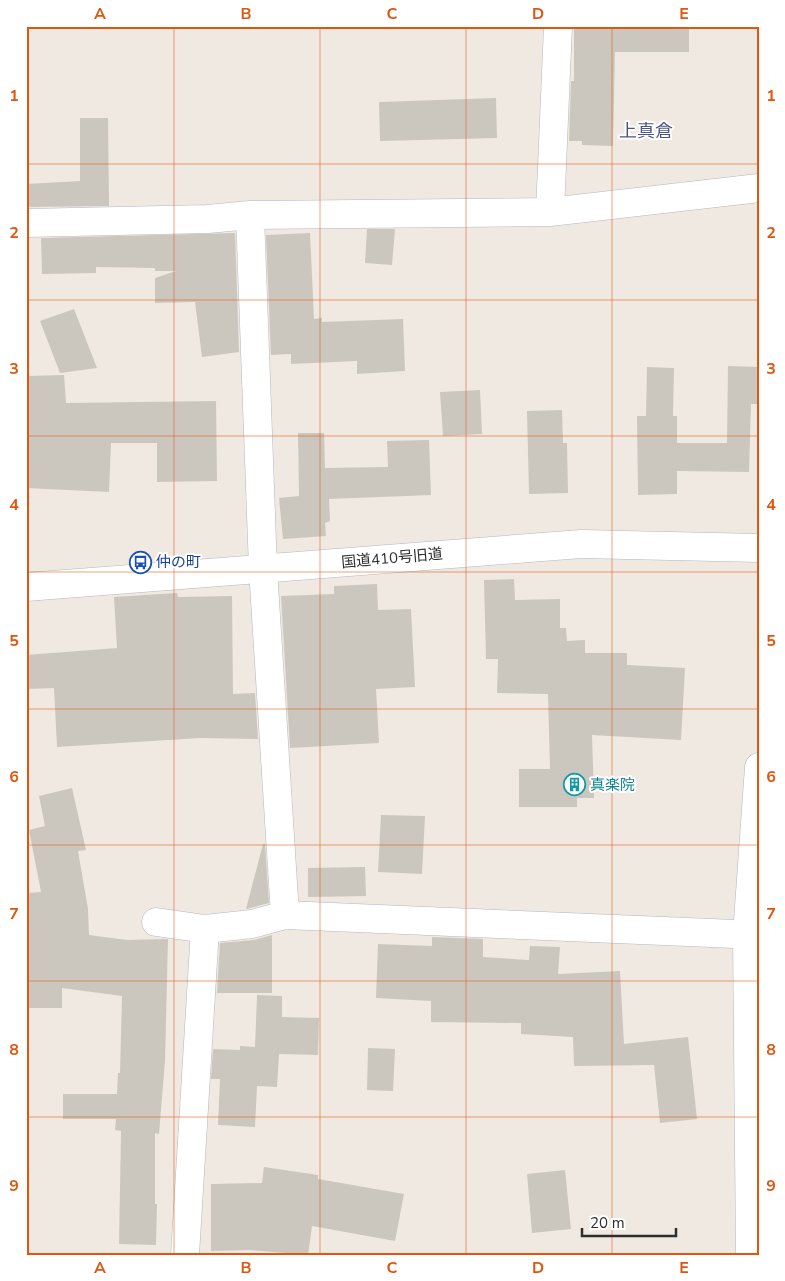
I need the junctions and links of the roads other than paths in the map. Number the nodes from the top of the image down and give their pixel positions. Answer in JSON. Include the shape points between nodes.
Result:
{"nodes":[{"id":1,"x":558,"y":26,"type":"edge"},
{"id":2,"x":759,"y":188,"type":"edge"},
{"id":3,"x":550,"y":212,"type":"junction"},
{"id":4,"x":250,"y":215,"type":"junction"},
{"id":5,"x":26,"y":223,"type":"edge"},
{"id":6,"x":759,"y":548,"type":"edge"},
{"id":7,"x":263,"y":569,"type":"junction"},
{"id":8,"x":26,"y":587,"type":"edge"},
{"id":9,"x":759,"y":767,"type":"edge"},
{"id":10,"x":285,"y":915,"type":"junction"},
{"id":11,"x":156,"y":922,"type":"dead end"},
{"id":12,"x":205,"y":929,"type":"junction"},
{"id":13,"x":753,"y":935,"type":"edge"},
{"id":14,"x":185,"y":1255,"type":"edge"},
{"id":15,"x":750,"y":1255,"type":"edge"}],
"edges":[{"from":1,"to":3,"type":"street"},
{"from":2,"to":3,"type":"street"},
{"from":3,"to":4,"type":"street"},
{"from":4,"to":5,"type":"street"},
{"from":4,"to":7,"type":"street"},
{"from":6,"to":7,"type":"street","name":"国道410号旧道","via":[[581,544]]},
{"from":7,"to":8,"type":"street","name":"国道410号旧道"},
{"from":7,"to":10,"type":"street"},
{"from":9,"to":13,"type":"street"},
{"from":10,"to":12,"type":"street","via":[[252,924]]},
{"from":10,"to":13,"type":"street"},
{"from":11,"to":12,"type":"street"},
{"from":12,"to":14,"type":"street"},
{"from":13,"to":15,"type":"street"}]}
